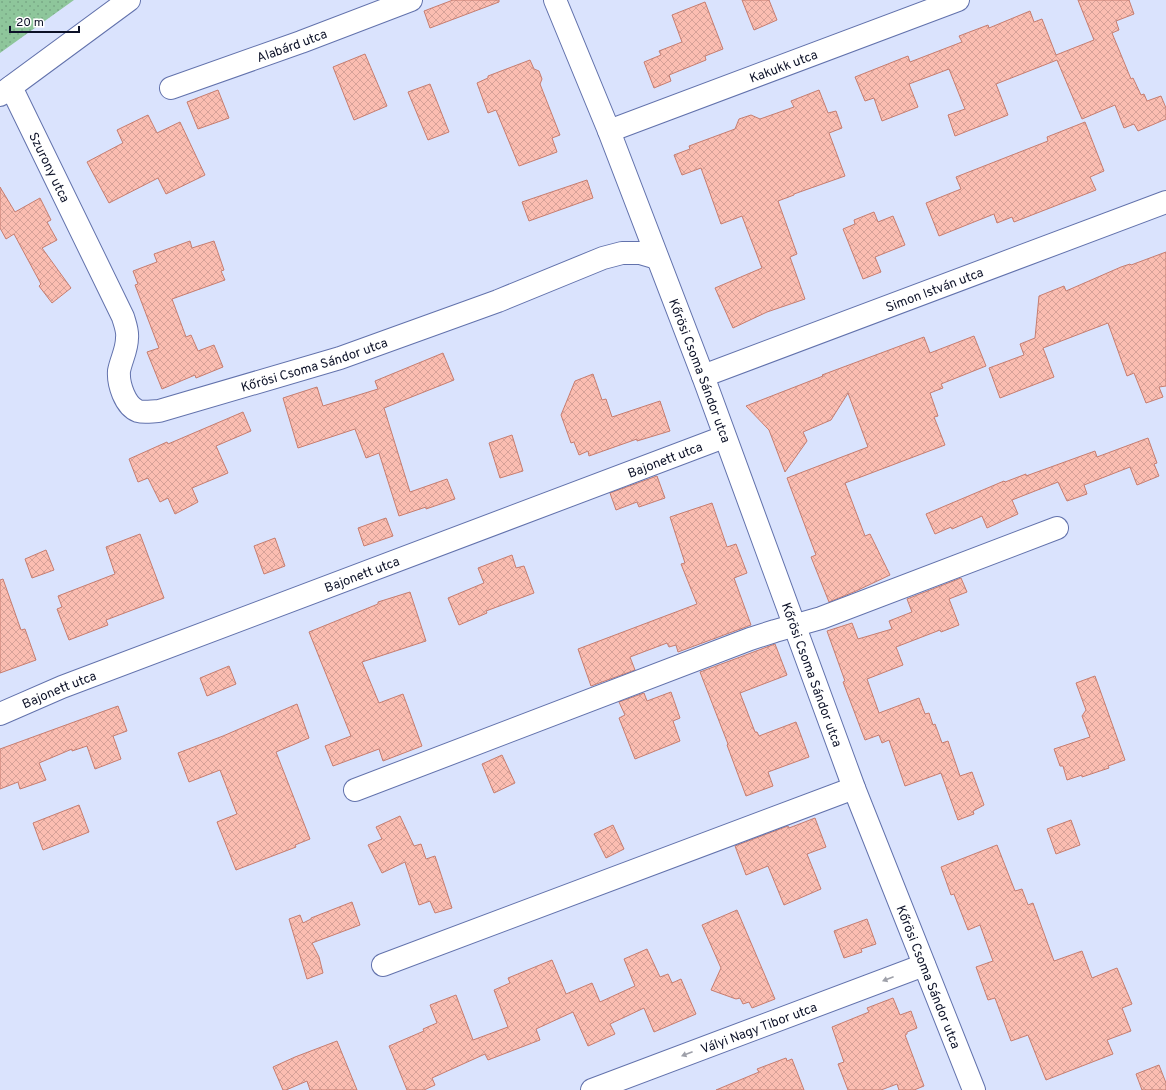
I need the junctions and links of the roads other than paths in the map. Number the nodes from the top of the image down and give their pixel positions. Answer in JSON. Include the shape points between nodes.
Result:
{"nodes":[{"id":1,"x":129,"y":0,"type":"edge"},
{"id":2,"x":411,"y":0,"type":"edge"},
{"id":3,"x":555,"y":0,"type":"edge"},
{"id":4,"x":958,"y":0,"type":"edge"},
{"id":5,"x":171,"y":88,"type":"dead end"},
{"id":6,"x":5,"y":91,"type":"edge"},
{"id":7,"x":609,"y":131,"type":"junction"},
{"id":8,"x":1166,"y":202,"type":"edge"},
{"id":9,"x":89,"y":247,"type":"joint"},
{"id":10,"x":657,"y":258,"type":"junction"},
{"id":11,"x":703,"y":376,"type":"junction"},
{"id":12,"x":724,"y":437,"type":"junction"},
{"id":13,"x":1057,"y":528,"type":"dead end"},
{"id":14,"x":794,"y":626,"type":"junction"},
{"id":15,"x":0,"y":714,"type":"edge"},
{"id":16,"x":854,"y":788,"type":"junction"},
{"id":17,"x":355,"y":790,"type":"dead end"},
{"id":18,"x":383,"y":965,"type":"dead end"},
{"id":19,"x":924,"y":965,"type":"junction"},
{"id":20,"x":592,"y":1090,"type":"edge"},
{"id":21,"x":974,"y":1090,"type":"edge"}],
"edges":[{"from":1,"to":6,"type":"street","name":"Szurony utca"},
{"from":2,"to":5,"type":"street","name":"Alabárd utca"},
{"from":3,"to":7,"type":"street","name":"Kőrösi Csoma Sándor utca"},
{"from":4,"to":7,"type":"street","name":"Kakukk utca"},
{"from":6,"to":9,"type":"street","name":"Szurony utca"},
{"from":7,"to":10,"type":"street","name":"Kőrösi Csoma Sándor utca"},
{"from":8,"to":11,"type":"street","name":"Simon István utca"},
{"from":9,"to":10,"type":"street","name":"Kőrösi Csoma Sándor utca","via":[[119,306],[128,337],[119,373],[122,391],[131,406],[145,412],[160,411],[340,358],[498,301],[603,258],[622,253],[640,253]]},
{"from":10,"to":11,"type":"street","name":"Kőrösi Csoma Sándor utca"},
{"from":11,"to":12,"type":"street","name":"Kőrösi Csoma Sándor utca"},
{"from":12,"to":14,"type":"street","name":"Kőrösi Csoma Sándor utca","via":[[771,558]]},
{"from":12,"to":15,"type":"street","name":"Bajonett utca","via":[[84,679]]},
{"from":13,"to":14,"type":"street"},
{"from":14,"to":16,"type":"street","name":"Kőrösi Csoma Sándor utca"},
{"from":14,"to":17,"type":"street","via":[[750,640]]},
{"from":16,"to":18,"type":"street"},
{"from":16,"to":19,"type":"street","name":"Kőrösi Csoma Sándor utca"},
{"from":19,"to":20,"type":"street","name":"Vályi Nagy Tibor utca","one_way":true},
{"from":19,"to":21,"type":"street","name":"Kőrösi Csoma Sándor utca"}]}
